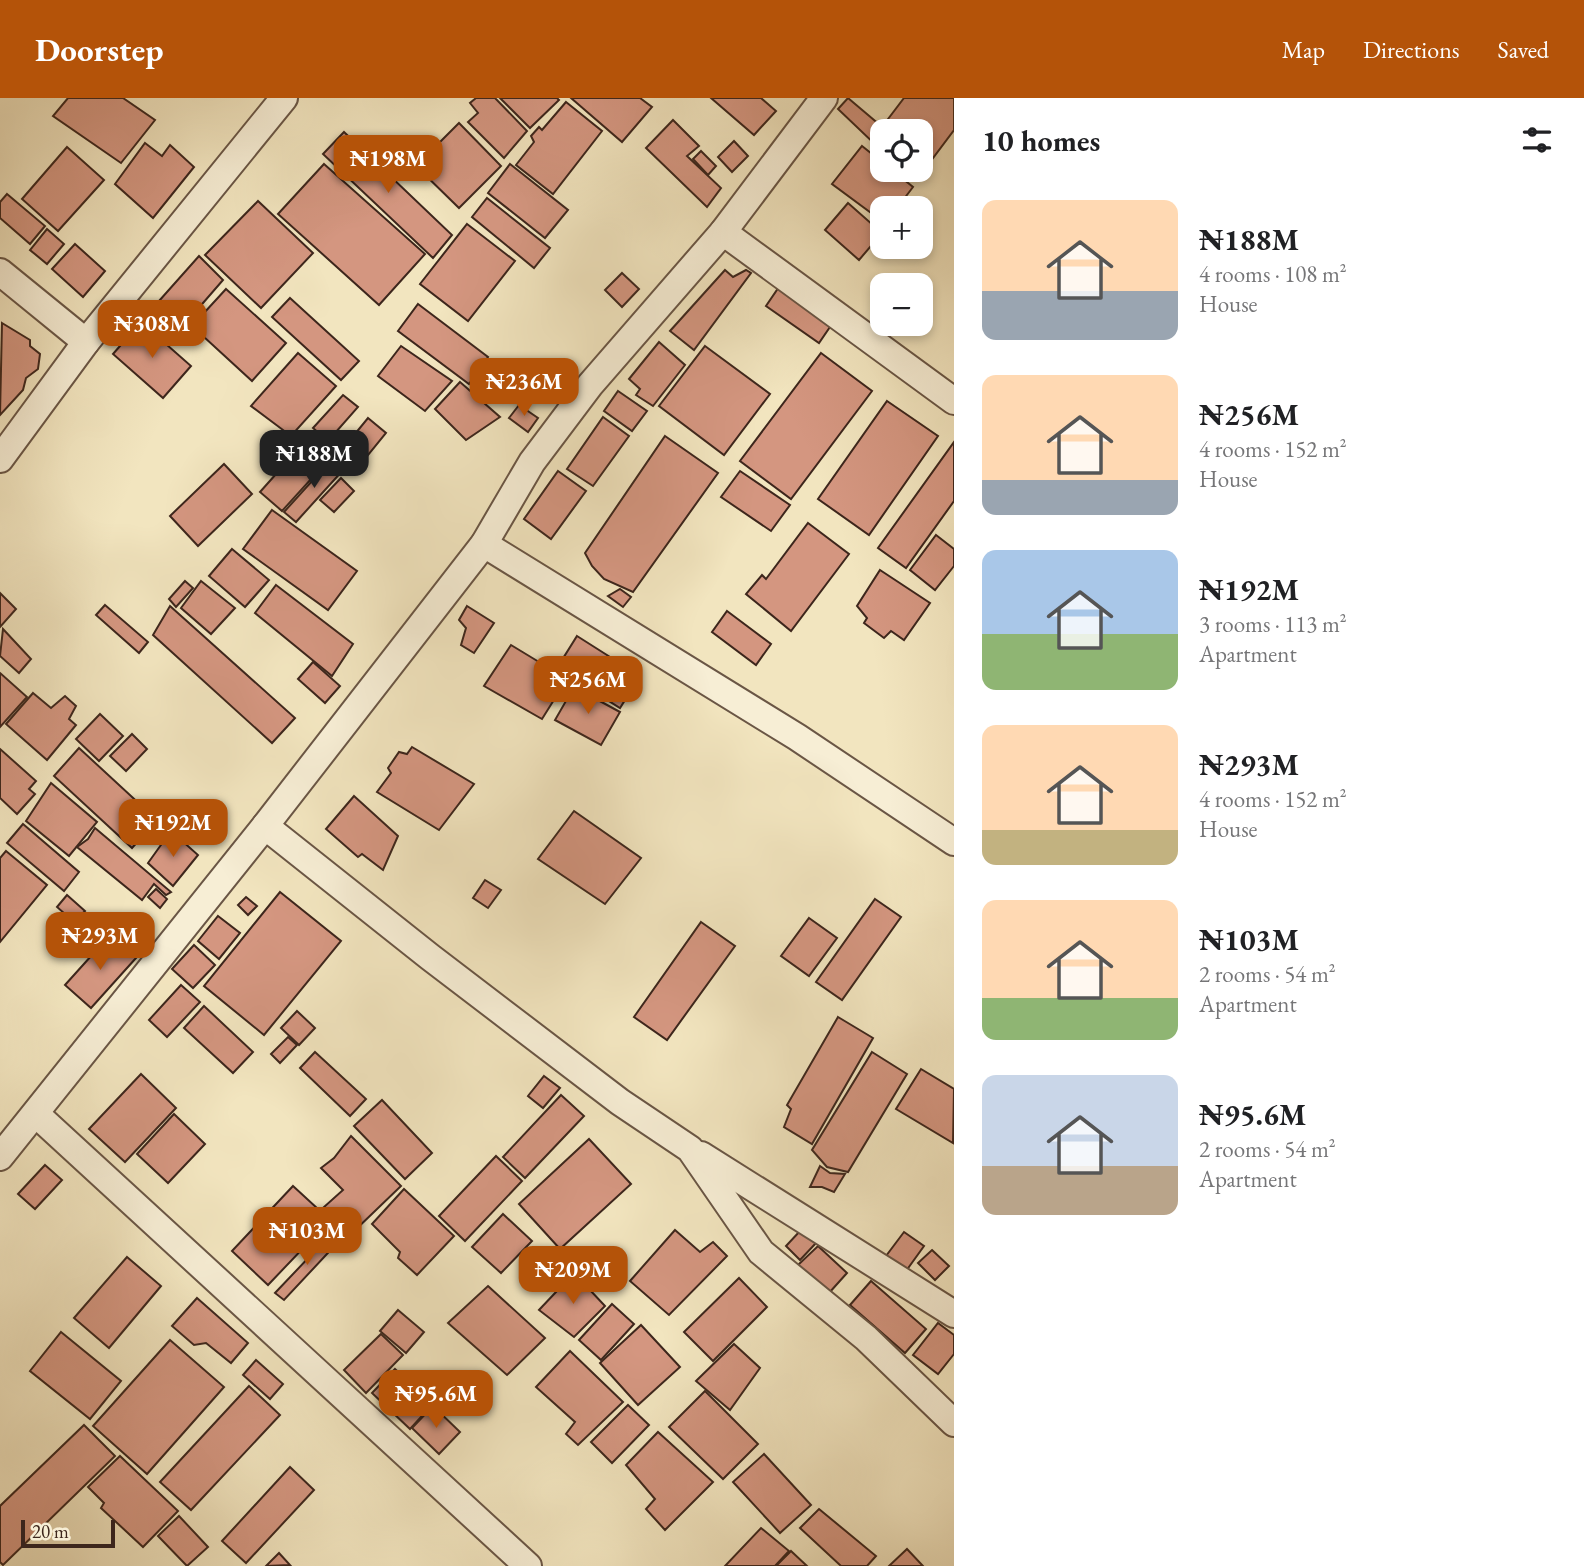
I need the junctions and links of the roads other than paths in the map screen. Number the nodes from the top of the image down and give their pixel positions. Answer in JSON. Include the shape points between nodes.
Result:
{"nodes":[{"id":1,"x":284,"y":98,"type":"edge"},
{"id":2,"x":824,"y":98,"type":"edge"},
{"id":3,"x":723,"y":232,"type":"junction"},
{"id":4,"x":0,"y":272,"type":"edge"},
{"id":5,"x":86,"y":342,"type":"junction"},
{"id":6,"x":954,"y":401,"type":"edge"},
{"id":7,"x":0,"y":459,"type":"edge"},
{"id":8,"x":484,"y":544,"type":"junction"},
{"id":9,"x":265,"y":826,"type":"junction"},
{"id":10,"x":954,"y":842,"type":"edge"},
{"id":11,"x":36,"y":1114,"type":"junction"},
{"id":12,"x":691,"y":1149,"type":"junction"},
{"id":13,"x":0,"y":1157,"type":"edge"},
{"id":14,"x":954,"y":1314,"type":"edge"},
{"id":15,"x":954,"y":1423,"type":"edge"},
{"id":16,"x":528,"y":1566,"type":"edge"}],
"edges":[{"from":1,"to":5,"type":"street"},
{"from":2,"to":3,"type":"street"},
{"from":3,"to":6,"type":"street"},
{"from":3,"to":8,"type":"street","via":[[590,385],[532,462]]},
{"from":4,"to":5,"type":"street"},
{"from":5,"to":7,"type":"street"},
{"from":8,"to":9,"type":"street"},
{"from":8,"to":10,"type":"street","via":[[797,737]]},
{"from":9,"to":11,"type":"street"},
{"from":9,"to":12,"type":"street","via":[[620,1102]]},
{"from":11,"to":13,"type":"street"},
{"from":11,"to":16,"type":"street"},
{"from":12,"to":14,"type":"street"},
{"from":12,"to":15,"type":"street","via":[[761,1252],[866,1338]]}]}
